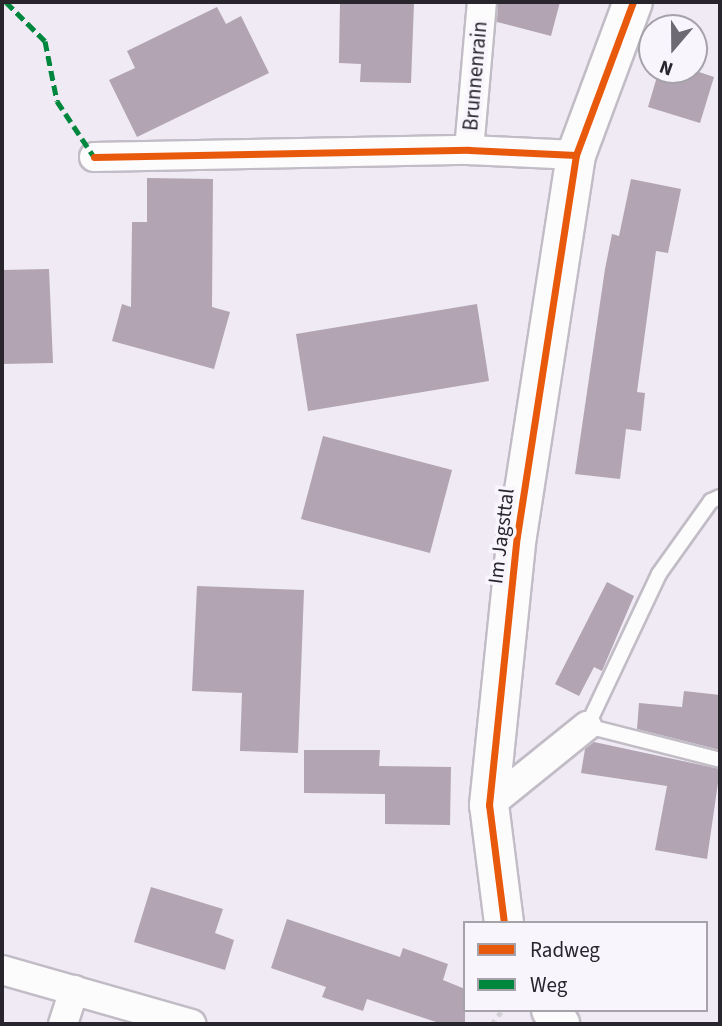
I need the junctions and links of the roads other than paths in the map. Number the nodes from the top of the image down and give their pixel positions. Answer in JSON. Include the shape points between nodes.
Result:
{"nodes":[{"id":1,"x":482,"y":2,"type":"edge"},
{"id":2,"x":633,"y":2,"type":"edge"},
{"id":3,"x":469,"y":150,"type":"junction"},
{"id":4,"x":576,"y":155,"type":"junction"},
{"id":5,"x":94,"y":157,"type":"dead end"},
{"id":6,"x":720,"y":496,"type":"edge"},
{"id":7,"x":587,"y":726,"type":"junction"},
{"id":8,"x":720,"y":760,"type":"edge"},
{"id":9,"x":489,"y":805,"type":"junction"},
{"id":10,"x":504,"y":921,"type":"edge"},
{"id":11,"x":2,"y":970,"type":"edge"},
{"id":12,"x":74,"y":990,"type":"junction"},
{"id":13,"x":63,"y":1024,"type":"edge"},
{"id":14,"x":191,"y":1024,"type":"edge"}],
"edges":[{"from":1,"to":3,"type":"street","name":"Brunnenrain"},
{"from":2,"to":4,"type":"street","name":"Im Jagsttal"},
{"from":3,"to":4,"type":"street"},
{"from":3,"to":5,"type":"street"},
{"from":4,"to":9,"type":"street","name":"Im Jagsttal","via":[[517,536]]},
{"from":6,"to":7,"type":"lane","via":[[711,501],[659,574]]},
{"from":7,"to":8,"type":"lane"},
{"from":7,"to":9,"type":"street"},
{"from":9,"to":10,"type":"street","name":"Im Jagsttal"},
{"from":11,"to":12,"type":"street"},
{"from":12,"to":13,"type":"street"},
{"from":12,"to":14,"type":"street"}]}
